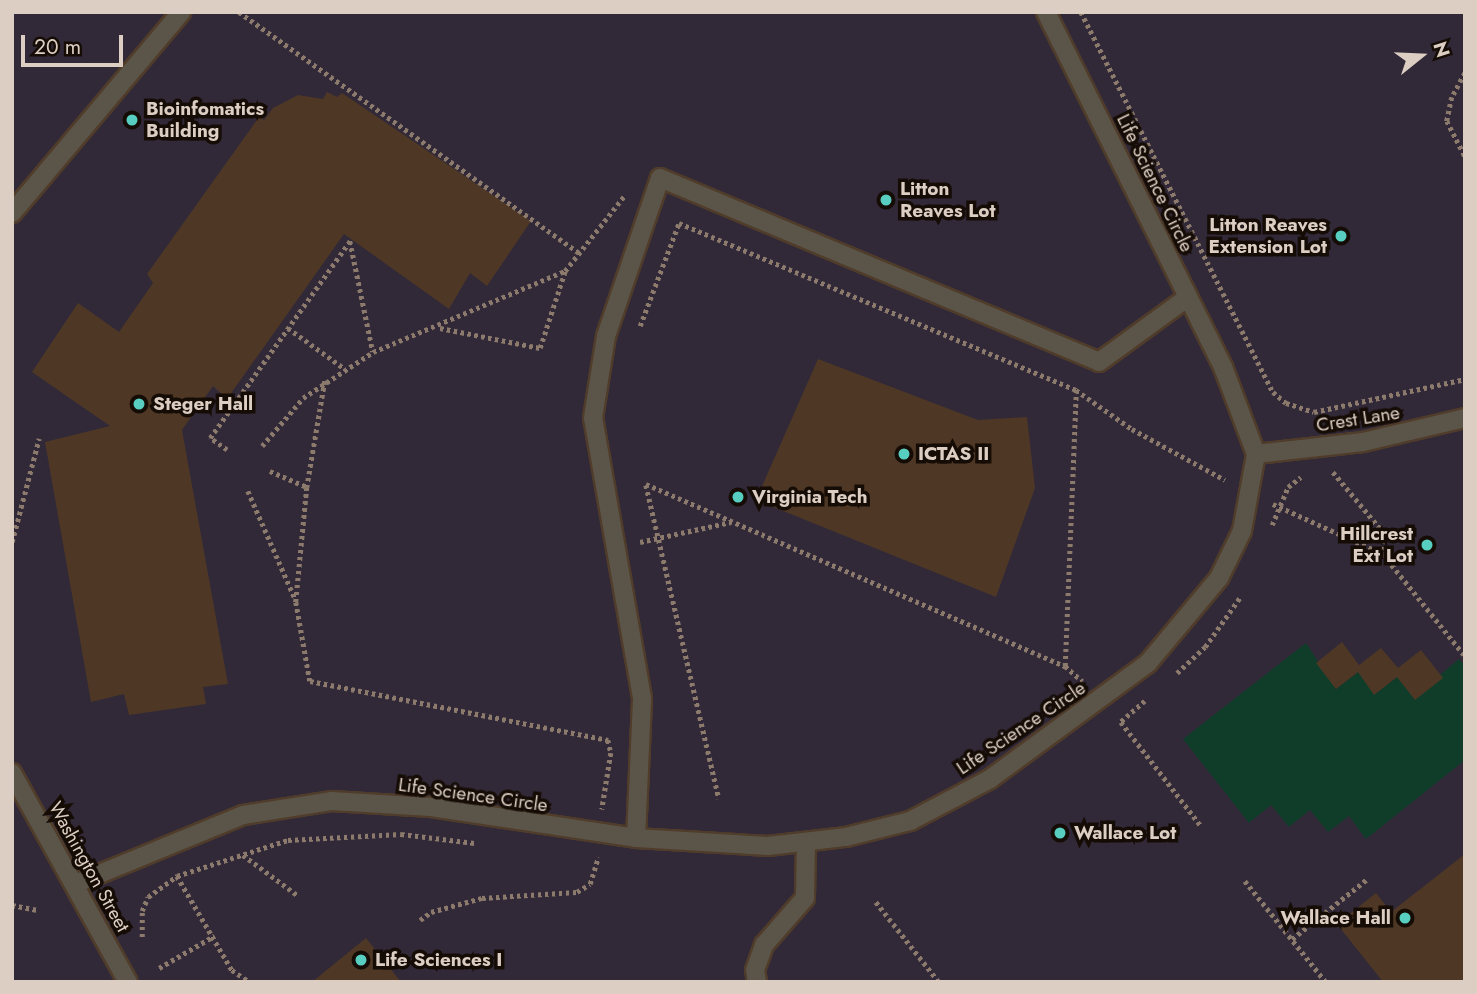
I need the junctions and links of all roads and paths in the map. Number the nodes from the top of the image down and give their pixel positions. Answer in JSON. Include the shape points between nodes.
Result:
{"nodes":[{"id":1,"x":181,"y":12,"type":"edge"},
{"id":2,"x":239,"y":12,"type":"edge"},
{"id":3,"x":1046,"y":12,"type":"edge"},
{"id":4,"x":1081,"y":12,"type":"edge"},
{"id":5,"x":1465,"y":73,"type":"edge"},
{"id":6,"x":1465,"y":156,"type":"edge"},
{"id":7,"x":625,"y":195,"type":"dead end"},
{"id":8,"x":12,"y":213,"type":"edge"},
{"id":9,"x":580,"y":253,"type":"junction"},
{"id":10,"x":565,"y":271,"type":"junction"},
{"id":11,"x":1188,"y":297,"type":"junction"},
{"id":12,"x":288,"y":328,"type":"junction"},
{"id":13,"x":438,"y":328,"type":"junction"},
{"id":14,"x":635,"y":338,"type":"dead end"},
{"id":15,"x":373,"y":352,"type":"junction"},
{"id":16,"x":345,"y":369,"type":"junction"},
{"id":17,"x":1465,"y":379,"type":"edge"},
{"id":18,"x":325,"y":382,"type":"junction"},
{"id":19,"x":1076,"y":390,"type":"junction"},
{"id":20,"x":1465,"y":418,"type":"edge"},
{"id":21,"x":39,"y":438,"type":"dead end"},
{"id":22,"x":262,"y":446,"type":"dead end"},
{"id":23,"x":227,"y":450,"type":"dead end"},
{"id":24,"x":1256,"y":454,"type":"junction"},
{"id":25,"x":1319,"y":469,"type":"dead end"},
{"id":26,"x":271,"y":471,"type":"dead end"},
{"id":27,"x":1310,"y":473,"type":"dead end"},
{"id":28,"x":307,"y":487,"type":"junction"},
{"id":29,"x":248,"y":491,"type":"dead end"},
{"id":30,"x":1252,"y":494,"type":"junction"},
{"id":31,"x":1278,"y":506,"type":"junction"},
{"id":32,"x":731,"y":522,"type":"junction"},
{"id":33,"x":1269,"y":535,"type":"dead end"},
{"id":34,"x":659,"y":536,"type":"junction"},
{"id":35,"x":12,"y":542,"type":"edge"},
{"id":36,"x":1383,"y":554,"type":"junction"},
{"id":37,"x":1245,"y":588,"type":"dead end"},
{"id":38,"x":296,"y":602,"type":"junction"},
{"id":39,"x":1465,"y":656,"type":"edge"},
{"id":40,"x":1065,"y":666,"type":"junction"},
{"id":41,"x":1170,"y":680,"type":"dead end"},
{"id":42,"x":1152,"y":695,"type":"dead end"},
{"id":43,"x":1102,"y":699,"type":"junction"},
{"id":44,"x":1121,"y":722,"type":"junction"},
{"id":45,"x":12,"y":773,"type":"edge"},
{"id":46,"x":719,"y":799,"type":"dead end"},
{"id":47,"x":1201,"y":826,"type":"dead end"},
{"id":48,"x":599,"y":835,"type":"junction"},
{"id":49,"x":636,"y":838,"type":"junction"},
{"id":50,"x":806,"y":842,"type":"junction"},
{"id":51,"x":480,"y":844,"type":"dead end"},
{"id":52,"x":242,"y":855,"type":"junction"},
{"id":53,"x":585,"y":856,"type":"dead end"},
{"id":54,"x":598,"y":858,"type":"junction"},
{"id":55,"x":610,"y":859,"type":"dead end"},
{"id":56,"x":177,"y":876,"type":"junction"},
{"id":57,"x":1366,"y":880,"type":"dead end"},
{"id":58,"x":1245,"y":881,"type":"dead end"},
{"id":59,"x":75,"y":884,"type":"junction"},
{"id":60,"x":297,"y":895,"type":"dead end"},
{"id":61,"x":876,"y":902,"type":"dead end"},
{"id":62,"x":12,"y":905,"type":"edge"},
{"id":63,"x":38,"y":910,"type":"dead end"},
{"id":64,"x":420,"y":920,"type":"dead end"},
{"id":65,"x":214,"y":936,"type":"junction"},
{"id":66,"x":142,"y":937,"type":"dead end"},
{"id":67,"x":1292,"y":939,"type":"junction"},
{"id":68,"x":159,"y":968,"type":"dead end"},
{"id":69,"x":128,"y":982,"type":"edge"},
{"id":70,"x":250,"y":982,"type":"edge"},
{"id":71,"x":757,"y":982,"type":"edge"},
{"id":72,"x":939,"y":982,"type":"edge"},
{"id":73,"x":1326,"y":982,"type":"edge"}],
"edges":[{"from":1,"to":8,"type":"street"},
{"from":2,"to":9,"type":"path"},
{"from":3,"to":11,"type":"street","name":"Life Science Circle"},
{"from":4,"to":17,"type":"path","via":[[1273,393],[1286,404],[1314,412]]},
{"from":5,"to":6,"type":"path","via":[[1452,97],[1447,121]]},
{"from":7,"to":9,"type":"path"},
{"from":9,"to":10,"type":"path"},
{"from":10,"to":13,"type":"path"},
{"from":10,"to":13,"type":"path","via":[[540,348]]},
{"from":11,"to":24,"type":"street","name":"Life Science Circle","via":[[1223,367]]},
{"from":11,"to":49,"type":"street","via":[[1099,362],[660,178],[606,336],[593,418],[642,698]]},
{"from":12,"to":15,"type":"path","via":[[350,241]]},
{"from":12,"to":16,"type":"path"},
{"from":12,"to":23,"type":"path","via":[[210,438]]},
{"from":13,"to":15,"type":"path"},
{"from":14,"to":19,"type":"path","via":[[679,223]]},
{"from":15,"to":16,"type":"path"},
{"from":16,"to":18,"type":"path"},
{"from":18,"to":22,"type":"path","via":[[285,416]]},
{"from":18,"to":28,"type":"path"},
{"from":19,"to":30,"type":"path","via":[[1132,429]]},
{"from":19,"to":40,"type":"path"},
{"from":20,"to":24,"type":"street","name":"Crest Lane","via":[[1363,442]]},
{"from":21,"to":35,"type":"path"},
{"from":24,"to":30,"type":"street","name":"Life Science Circle"},
{"from":25,"to":36,"type":"path","via":[[1344,481],[1384,533]]},
{"from":26,"to":28,"type":"path"},
{"from":27,"to":31,"type":"path","via":[[1288,487]]},
{"from":28,"to":38,"type":"path"},
{"from":29,"to":38,"type":"path"},
{"from":30,"to":31,"type":"path"},
{"from":30,"to":43,"type":"street","name":"Life Science Circle","via":[[1242,531],[1219,578],[1195,612],[1148,663]]},
{"from":31,"to":33,"type":"path"},
{"from":31,"to":36,"type":"path"},
{"from":32,"to":34,"type":"path"},
{"from":32,"to":34,"type":"path","via":[[646,484]]},
{"from":32,"to":40,"type":"path"},
{"from":34,"to":46,"type":"path"},
{"from":36,"to":39,"type":"path"},
{"from":37,"to":41,"type":"path","via":[[1205,647]]},
{"from":38,"to":48,"type":"path","via":[[310,681],[608,740],[611,753]]},
{"from":40,"to":43,"type":"path"},
{"from":42,"to":44,"type":"path"},
{"from":43,"to":44,"type":"path"},
{"from":43,"to":50,"type":"street","name":"Life Science Circle","via":[[990,779],[910,821]]},
{"from":44,"to":47,"type":"path"},
{"from":45,"to":59,"type":"street","name":"Washington Street"},
{"from":48,"to":49,"type":"street","name":"Life Science Circle"},
{"from":48,"to":54,"type":"path"},
{"from":48,"to":59,"type":"street","name":"Life Science Circle","via":[[431,807],[331,801],[243,815]]},
{"from":49,"to":50,"type":"street","name":"Life Science Circle","via":[[768,846]]},
{"from":50,"to":71,"type":"street","via":[[805,898],[764,946],[755,970]]},
{"from":51,"to":52,"type":"path","via":[[401,834],[328,836],[288,840]]},
{"from":52,"to":56,"type":"path"},
{"from":52,"to":60,"type":"path"},
{"from":53,"to":54,"type":"path"},
{"from":54,"to":55,"type":"path"},
{"from":54,"to":64,"type":"path","via":[[590,884],[577,892],[482,898],[432,912]]},
{"from":56,"to":65,"type":"path"},
{"from":56,"to":66,"type":"path","via":[[148,897],[142,911]]},
{"from":57,"to":67,"type":"path"},
{"from":58,"to":67,"type":"path"},
{"from":59,"to":69,"type":"street","name":"Washington Street"},
{"from":61,"to":72,"type":"path"},
{"from":62,"to":63,"type":"path"},
{"from":65,"to":68,"type":"path"},
{"from":65,"to":70,"type":"path","via":[[232,970]]},
{"from":67,"to":73,"type":"path"}]}
